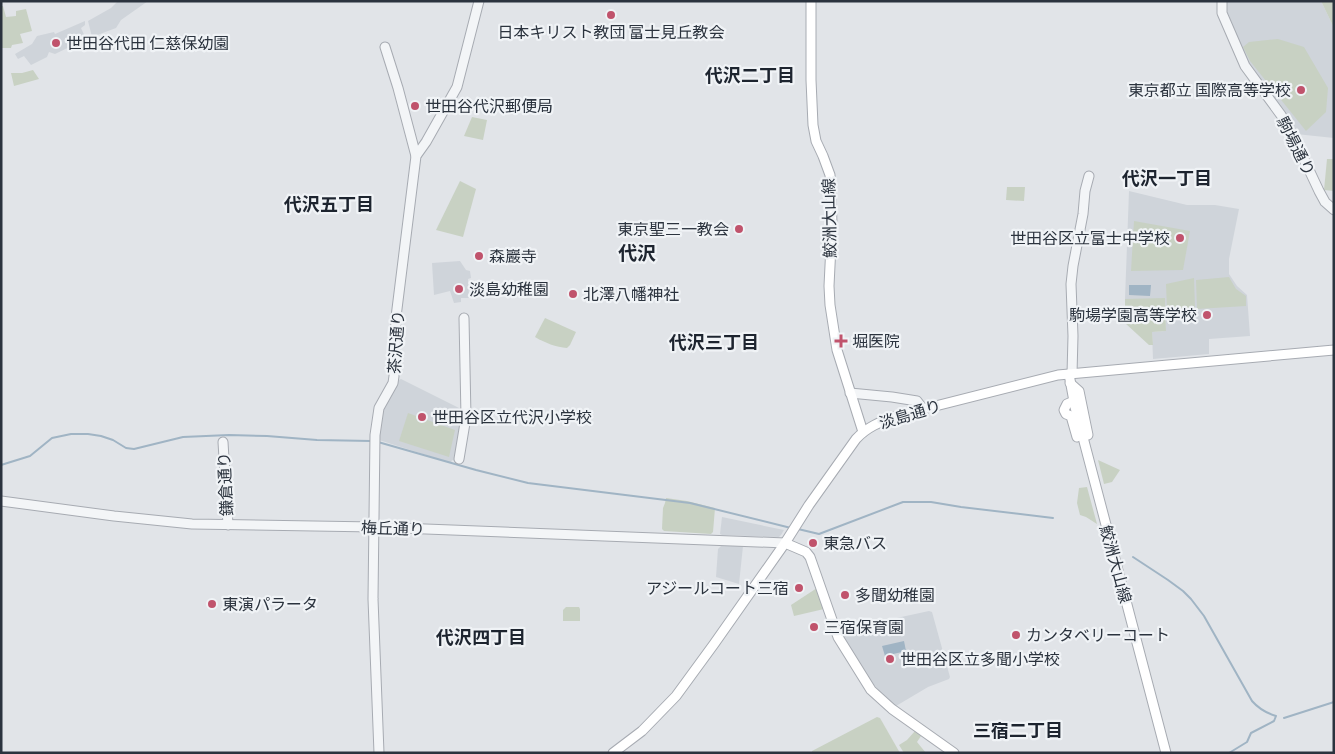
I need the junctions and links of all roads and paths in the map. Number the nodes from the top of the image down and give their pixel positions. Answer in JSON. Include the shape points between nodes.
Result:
{"nodes":[{"id":1,"x":479,"y":1,"type":"edge"},
{"id":2,"x":811,"y":1,"type":"edge"},
{"id":3,"x":1222,"y":1,"type":"edge"},
{"id":4,"x":385,"y":47,"type":"dead end"},
{"id":5,"x":416,"y":156,"type":"junction"},
{"id":6,"x":1089,"y":176,"type":"dead end"},
{"id":7,"x":1334,"y":210,"type":"edge"},
{"id":8,"x":464,"y":318,"type":"dead end"},
{"id":9,"x":1334,"y":350,"type":"edge"},
{"id":10,"x":1071,"y":377,"type":"junction"},
{"id":11,"x":850,"y":393,"type":"junction"},
{"id":12,"x":1074,"y":401,"type":"junction"},
{"id":13,"x":923,"y":409,"type":"junction"},
{"id":14,"x":863,"y":432,"type":"junction"},
{"id":15,"x":223,"y":442,"type":"dead end"},
{"id":16,"x":1087,"y":453,"type":"junction"},
{"id":17,"x":459,"y":459,"type":"dead end"},
{"id":18,"x":1,"y":500,"type":"edge"},
{"id":19,"x":228,"y":525,"type":"junction"},
{"id":20,"x":1106,"y":526,"type":"junction"},
{"id":21,"x":374,"y":527,"type":"junction"},
{"id":22,"x":786,"y":542,"type":"junction"},
{"id":23,"x":379,"y":753,"type":"edge"},
{"id":24,"x":612,"y":753,"type":"edge"},
{"id":25,"x":954,"y":753,"type":"edge"},
{"id":26,"x":1166,"y":753,"type":"edge"}],
"edges":[{"from":1,"to":5,"type":"street","name":"茶沢通り","via":[[457,87]]},
{"from":2,"to":11,"type":"main road","name":"鮫洲大山線","via":[[813,124],[831,187],[830,304],[837,350]]},
{"from":3,"to":7,"type":"street","name":"駒場通り","via":[[1222,13],[1245,66],[1281,115],[1325,202]]},
{"from":4,"to":5,"type":"street"},
{"from":5,"to":21,"type":"street","name":"茶沢通り","via":[[396,317],[394,376],[379,408],[375,443]]},
{"from":6,"to":10,"type":"street","via":[[1071,284]]},
{"from":8,"to":17,"type":"street","via":[[466,417]]},
{"from":9,"to":10,"type":"main road","name":"淡島通り"},
{"from":10,"to":12,"type":"main road","name":"鮫洲大山線"},
{"from":10,"to":13,"type":"main road","name":"淡島通り","via":[[1058,375]]},
{"from":10,"to":16,"type":"main road","via":[[1079,391]]},
{"from":11,"to":13,"type":"street","via":[[917,401]]},
{"from":11,"to":14,"type":"main road","name":"鮫洲大山線"},
{"from":12,"to":16,"type":"main road","via":[[1066,404],[1064,410]]},
{"from":12,"to":20,"type":"main road","name":"鮫洲大山線"},
{"from":13,"to":14,"type":"main road","name":"淡島通り","via":[[876,423]]},
{"from":14,"to":22,"type":"main road","name":"淡島通り"},
{"from":15,"to":19,"type":"street","name":"鎌倉通り"},
{"from":16,"to":20,"type":"main road","via":[[1111,523],[1110,528]]},
{"from":18,"to":19,"type":"street","name":"梅丘通り","via":[[140,519]]},
{"from":19,"to":21,"type":"street","name":"梅丘通り"},
{"from":20,"to":26,"type":"main road","name":"鮫洲大山線"},
{"from":21,"to":22,"type":"street","name":"梅丘通り"},
{"from":21,"to":23,"type":"street","name":"茶沢通り","via":[[373,599]]},
{"from":22,"to":24,"type":"main road","name":"淡島通り","via":[[676,696],[641,732]]},
{"from":22,"to":25,"type":"main road","via":[[810,557],[838,637],[871,690]]}]}
